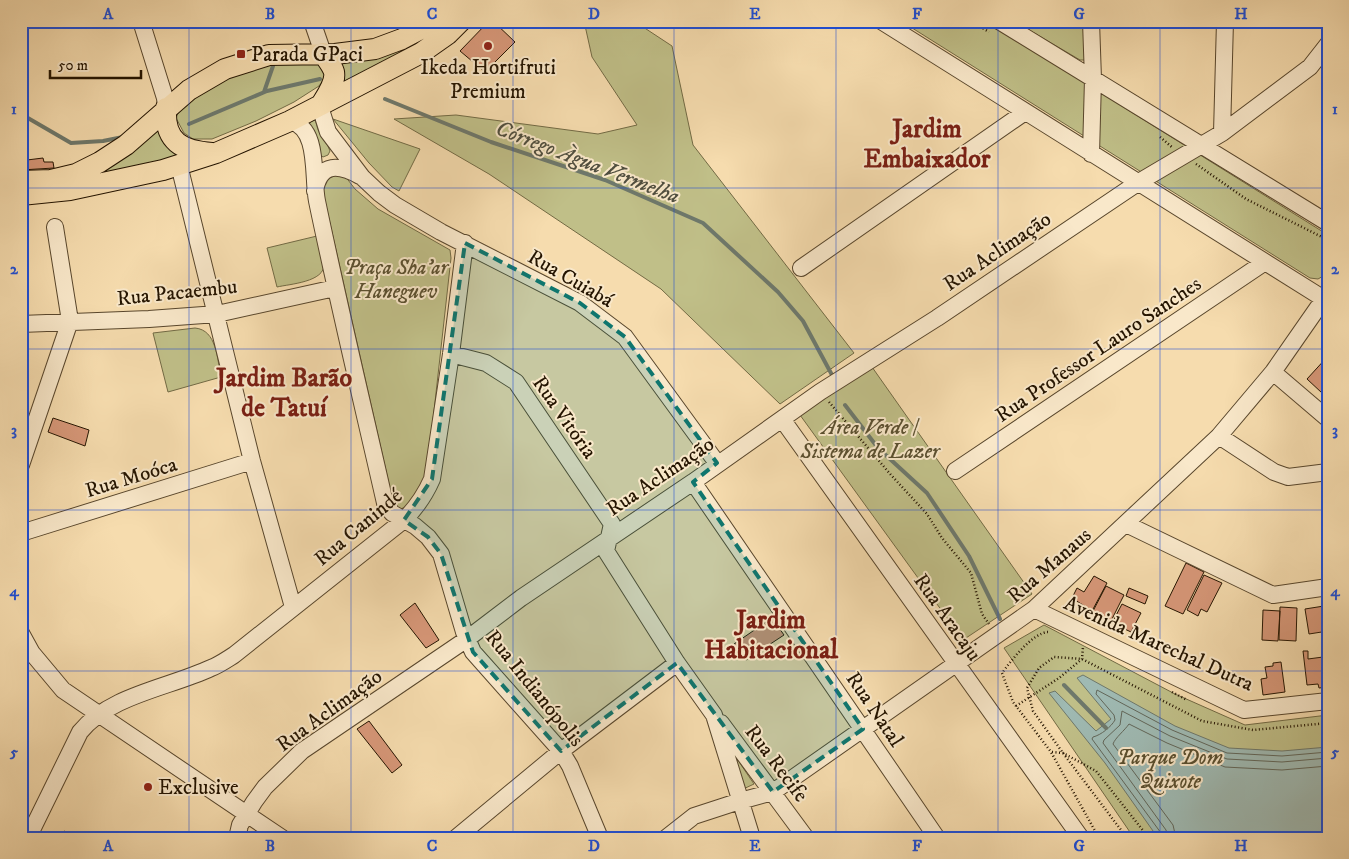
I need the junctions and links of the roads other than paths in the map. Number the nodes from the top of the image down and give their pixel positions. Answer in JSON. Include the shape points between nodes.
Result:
{"nodes":[{"id":1,"x":141,"y":21,"type":"edge"},
{"id":2,"x":312,"y":21,"type":"edge"},
{"id":3,"x":436,"y":21,"type":"edge"},
{"id":4,"x":461,"y":21,"type":"edge"},
{"id":5,"x":881,"y":21,"type":"edge"},
{"id":6,"x":1092,"y":21,"type":"edge"},
{"id":7,"x":1225,"y":21,"type":"edge"},
{"id":8,"x":998,"y":29,"type":"edge"},
{"id":9,"x":1328,"y":44,"type":"edge"},
{"id":10,"x":323,"y":53,"type":"junction"},
{"id":11,"x":1093,"y":79,"type":"junction"},
{"id":12,"x":322,"y":103,"type":"junction"},
{"id":13,"x":166,"y":108,"type":"junction"},
{"id":14,"x":1025,"y":112,"type":"junction"},
{"id":15,"x":290,"y":120,"type":"junction"},
{"id":16,"x":1222,"y":133,"type":"junction"},
{"id":17,"x":1202,"y":145,"type":"junction"},
{"id":18,"x":216,"y":153,"type":"junction"},
{"id":19,"x":1091,"y":154,"type":"junction"},
{"id":20,"x":179,"y":165,"type":"junction"},
{"id":21,"x":362,"y":176,"type":"junction"},
{"id":22,"x":21,"y":181,"type":"edge"},
{"id":23,"x":1139,"y":182,"type":"junction"},
{"id":24,"x":315,"y":193,"type":"junction"},
{"id":25,"x":21,"y":196,"type":"edge"},
{"id":26,"x":1328,"y":223,"type":"edge"},
{"id":27,"x":56,"y":227,"type":"dead end"},
{"id":28,"x":465,"y":244,"type":"junction"},
{"id":29,"x":1265,"y":262,"type":"junction"},
{"id":30,"x":801,"y":268,"type":"dead end"},
{"id":31,"x":335,"y":288,"type":"junction"},
{"id":32,"x":1326,"y":296,"type":"edge"},
{"id":33,"x":217,"y":314,"type":"junction"},
{"id":34,"x":70,"y":321,"type":"junction"},
{"id":35,"x":21,"y":324,"type":"edge"},
{"id":36,"x":452,"y":354,"type":"junction"},
{"id":37,"x":1273,"y":372,"type":"junction"},
{"id":38,"x":782,"y":419,"type":"junction"},
{"id":39,"x":1328,"y":419,"type":"edge"},
{"id":40,"x":1219,"y":436,"type":"junction"},
{"id":41,"x":252,"y":460,"type":"junction"},
{"id":42,"x":717,"y":464,"type":"junction"},
{"id":43,"x":21,"y":465,"type":"edge"},
{"id":44,"x":1324,"y":470,"type":"edge"},
{"id":45,"x":955,"y":471,"type":"dead end"},
{"id":46,"x":693,"y":482,"type":"junction"},
{"id":47,"x":404,"y":520,"type":"junction"},
{"id":48,"x":1126,"y":524,"type":"junction"},
{"id":49,"x":21,"y":533,"type":"edge"},
{"id":50,"x":610,"y":536,"type":"junction"},
{"id":51,"x":1328,"y":587,"type":"edge"},
{"id":52,"x":293,"y":607,"type":"junction"},
{"id":53,"x":1034,"y":609,"type":"junction"},
{"id":54,"x":21,"y":633,"type":"edge"},
{"id":55,"x":467,"y":639,"type":"junction"},
{"id":56,"x":677,"y":663,"type":"junction"},
{"id":57,"x":956,"y":664,"type":"junction"},
{"id":58,"x":1328,"y":701,"type":"edge"},
{"id":59,"x":98,"y":715,"type":"junction"},
{"id":60,"x":714,"y":715,"type":"junction"},
{"id":61,"x":863,"y":729,"type":"junction"},
{"id":62,"x":561,"y":751,"type":"junction"},
{"id":63,"x":773,"y":792,"type":"junction"},
{"id":64,"x":740,"y":801,"type":"junction"},
{"id":65,"x":246,"y":814,"type":"junction"},
{"id":66,"x":28,"y":838,"type":"edge"},
{"id":67,"x":237,"y":838,"type":"edge"},
{"id":68,"x":282,"y":838,"type":"edge"},
{"id":69,"x":456,"y":838,"type":"edge"},
{"id":70,"x":600,"y":838,"type":"edge"},
{"id":71,"x":666,"y":838,"type":"edge"},
{"id":72,"x":752,"y":838,"type":"edge"},
{"id":73,"x":806,"y":838,"type":"edge"},
{"id":74,"x":937,"y":838,"type":"edge"},
{"id":75,"x":1081,"y":838,"type":"edge"}],
"edges":[{"from":1,"to":13,"type":"street"},
{"from":2,"to":10,"type":"street"},
{"from":3,"to":10,"type":"main road","via":[[375,49]]},
{"from":4,"to":12,"type":"main road","via":[[421,53]]},
{"from":5,"to":14,"type":"street"},
{"from":6,"to":11,"type":"street"},
{"from":7,"to":16,"type":"street"},
{"from":8,"to":11,"type":"street"},
{"from":9,"to":16,"type":"street","name":"Rua Aclimação","via":[[1310,67]]},
{"from":10,"to":12,"type":"main road","via":[[334,70],[334,76]]},
{"from":10,"to":13,"type":"main road","via":[[270,54],[225,69]]},
{"from":11,"to":17,"type":"street"},
{"from":11,"to":19,"type":"street"},
{"from":12,"to":15,"type":"main road"},
{"from":12,"to":21,"type":"street","name":"Rua Cuiabá","via":[[328,132]]},
{"from":13,"to":18,"type":"main road","via":[[165,120],[172,139],[192,150]]},
{"from":13,"to":22,"type":"main road","via":[[137,135],[100,162],[76,174],[51,180]]},
{"from":14,"to":19,"type":"street"},
{"from":14,"to":30,"type":"street"},
{"from":15,"to":18,"type":"main road"},
{"from":15,"to":24,"type":"street","name":"Rua Indianópolis","via":[[298,123],[308,134]]},
{"from":16,"to":17,"type":"street","name":"Rua Aclimação"},
{"from":17,"to":23,"type":"street","name":"Rua Aclimação"},
{"from":17,"to":26,"type":"street"},
{"from":18,"to":20,"type":"main road"},
{"from":19,"to":23,"type":"street"},
{"from":20,"to":25,"type":"main road","via":[[70,190]]},
{"from":20,"to":33,"type":"street"},
{"from":21,"to":24,"type":"street","name":"Rua Cuiabá","via":[[348,169],[331,168],[318,179]]},
{"from":21,"to":28,"type":"street","name":"Rua Cuiabá","via":[[395,205]]},
{"from":23,"to":29,"type":"street"},
{"from":23,"to":38,"type":"street","name":"Rua Aclimação"},
{"from":24,"to":31,"type":"street","name":"Rua Indianópolis"},
{"from":27,"to":34,"type":"street"},
{"from":28,"to":36,"type":"street","name":"Rua Canindé"},
{"from":28,"to":42,"type":"street","name":"Rua Cuiabá","via":[[580,303],[625,337]]},
{"from":29,"to":32,"type":"street"},
{"from":29,"to":45,"type":"street","name":"Rua Professor Lauro Sanches"},
{"from":31,"to":33,"type":"street","name":"Rua Pacaembu"},
{"from":31,"to":47,"type":"street","name":"Rua Indianópolis","via":[[385,503],[392,513]]},
{"from":32,"to":37,"type":"street","name":"Rua Manaus"},
{"from":33,"to":34,"type":"street","name":"Rua Pacaembu"},
{"from":33,"to":41,"type":"street"},
{"from":34,"to":35,"type":"street","name":"Rua Pacaembu"},
{"from":34,"to":43,"type":"street"},
{"from":36,"to":47,"type":"street","name":"Rua Canindé","via":[[432,479],[418,506]]},
{"from":36,"to":50,"type":"street","name":"Rua Vitória","via":[[486,363],[516,382],[612,524]]},
{"from":37,"to":39,"type":"street"},
{"from":37,"to":40,"type":"street","name":"Rua Manaus"},
{"from":38,"to":42,"type":"street","name":"Rua Aclimação"},
{"from":38,"to":57,"type":"street","name":"Rua Aracaju"},
{"from":40,"to":44,"type":"street","via":[[1274,472],[1288,477]]},
{"from":40,"to":48,"type":"street","name":"Rua Manaus"},
{"from":41,"to":49,"type":"street","name":"Rua Moóca"},
{"from":41,"to":52,"type":"street"},
{"from":42,"to":46,"type":"street","name":"Rua Aclimação"},
{"from":46,"to":50,"type":"street","name":"Rua Aclimação"},
{"from":46,"to":61,"type":"street","name":"Rua Natal"},
{"from":47,"to":52,"type":"street","name":"Rua Canindé"},
{"from":47,"to":55,"type":"street","name":"Rua Indianópolis","via":[[428,537],[441,554]]},
{"from":48,"to":51,"type":"street","via":[[1273,595]]},
{"from":48,"to":53,"type":"street","name":"Rua Manaus"},
{"from":50,"to":55,"type":"street","name":"Rua Aclimação"},
{"from":50,"to":56,"type":"street","name":"Rua Vitória","via":[[606,551]]},
{"from":52,"to":59,"type":"street","name":"Rua Canindé","via":[[234,655],[210,668],[113,705]]},
{"from":53,"to":57,"type":"street","name":"Rua Manaus"},
{"from":53,"to":58,"type":"street","name":"Avenida Marechal Dutra","via":[[1089,645],[1244,710]]},
{"from":54,"to":59,"type":"street","via":[[32,653],[63,690]]},
{"from":55,"to":62,"type":"street","name":"Rua Indianópolis","via":[[473,652]]},
{"from":55,"to":65,"type":"street","name":"Rua Aclimação","via":[[302,751],[265,787]]},
{"from":56,"to":60,"type":"street","name":"Rua Recife"},
{"from":56,"to":62,"type":"street"},
{"from":57,"to":61,"type":"street","name":"Rua Manaus"},
{"from":57,"to":75,"type":"street","name":"Rua Aracaju"},
{"from":59,"to":65,"type":"street"},
{"from":59,"to":66,"type":"street","name":"Rua Canindé","via":[[80,732]]},
{"from":60,"to":63,"type":"street","name":"Rua Recife"},
{"from":60,"to":64,"type":"street"},
{"from":61,"to":63,"type":"street","name":"Rua Manaus"},
{"from":61,"to":74,"type":"street","name":"Rua Natal"},
{"from":62,"to":69,"type":"street"},
{"from":62,"to":70,"type":"street","name":"Rua Indianópolis"},
{"from":63,"to":64,"type":"street","name":"Rua Manaus"},
{"from":63,"to":73,"type":"street","name":"Rua Recife"},
{"from":64,"to":71,"type":"street","name":"Rua Manaus","via":[[694,816]]},
{"from":64,"to":72,"type":"street"},
{"from":65,"to":67,"type":"street","name":"Rua Aclimação"},
{"from":65,"to":68,"type":"street"}]}
